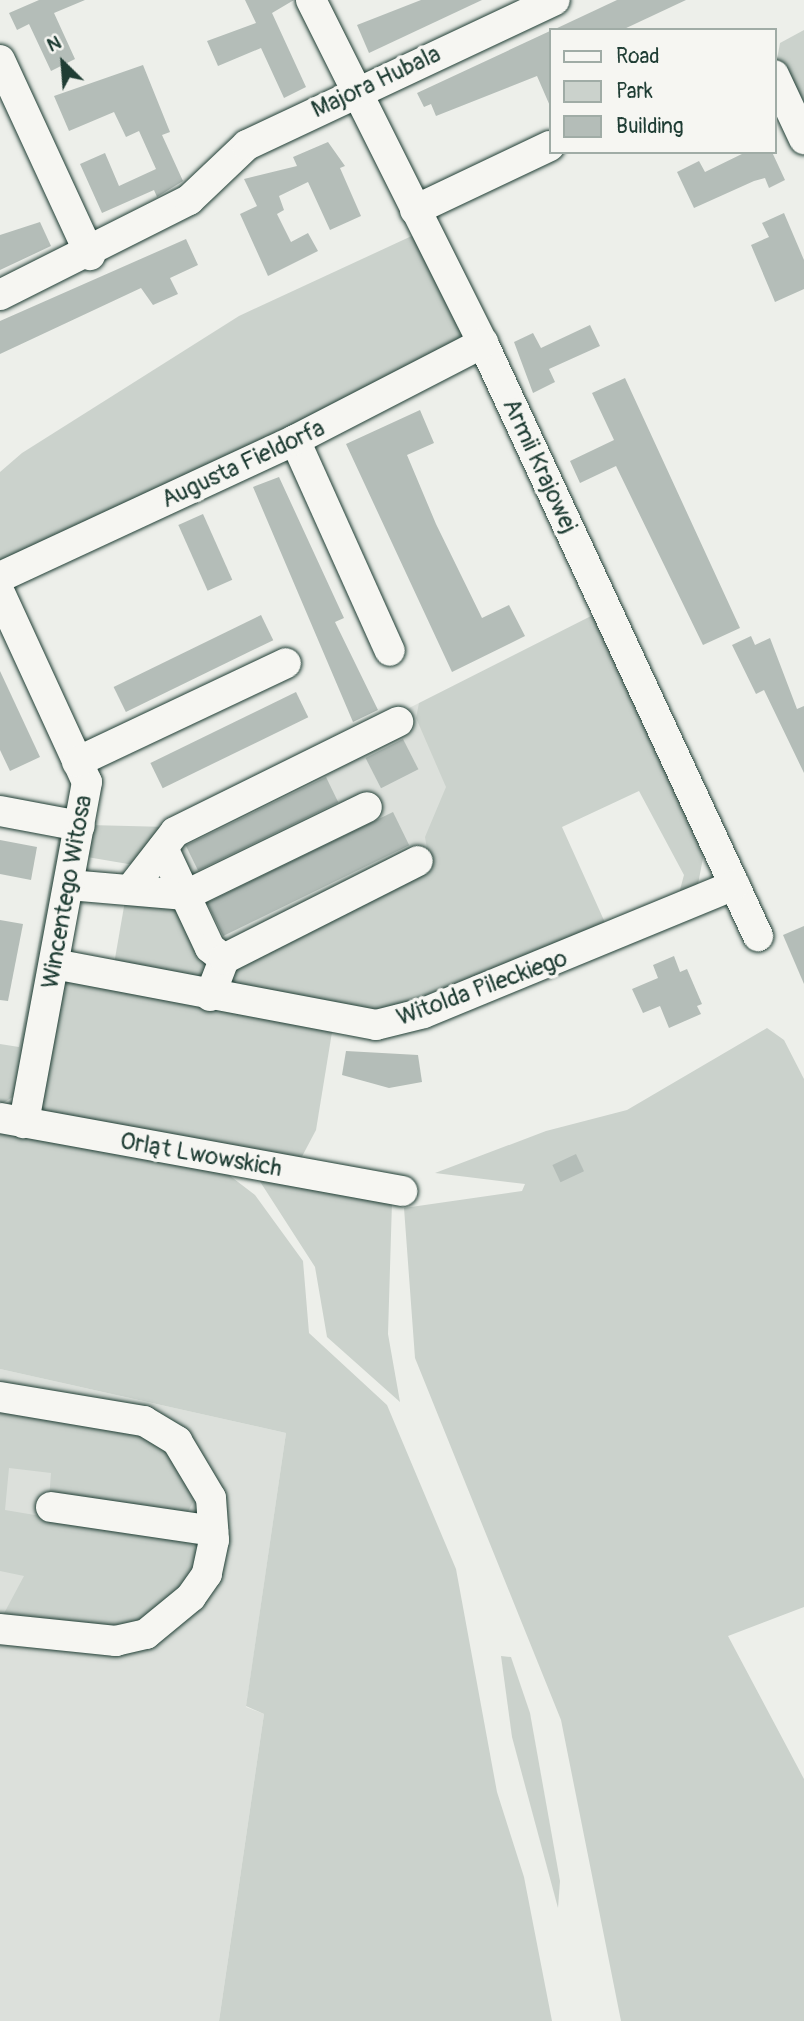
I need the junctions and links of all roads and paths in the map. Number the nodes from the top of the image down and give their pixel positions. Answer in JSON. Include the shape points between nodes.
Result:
{"nodes":[{"id":1,"x":311,"y":0,"type":"edge"},
{"id":2,"x":555,"y":0,"type":"edge"},
{"id":3,"x":0,"y":60,"type":"edge"},
{"id":4,"x":776,"y":79,"type":"edge"},
{"id":5,"x":354,"y":91,"type":"junction"},
{"id":6,"x":804,"y":139,"type":"edge"},
{"id":7,"x":548,"y":147,"type":"edge"},
{"id":8,"x":415,"y":209,"type":"junction"},
{"id":9,"x":90,"y":255,"type":"junction"},
{"id":10,"x":0,"y":295,"type":"edge"},
{"id":11,"x":483,"y":343,"type":"junction"},
{"id":12,"x":295,"y":440,"type":"junction"},
{"id":13,"x":0,"y":578,"type":"edge"},
{"id":14,"x":0,"y":593,"type":"edge"},
{"id":15,"x":390,"y":651,"type":"dead end"},
{"id":16,"x":286,"y":663,"type":"dead end"},
{"id":17,"x":398,"y":722,"type":"dead end"},
{"id":18,"x":77,"y":762,"type":"junction"},
{"id":19,"x":367,"y":807,"type":"dead end"},
{"id":20,"x":0,"y":811,"type":"edge"},
{"id":21,"x":80,"y":826,"type":"junction"},
{"id":22,"x":163,"y":848,"type":"junction"},
{"id":23,"x":418,"y":861,"type":"dead end"},
{"id":24,"x":69,"y":885,"type":"junction"},
{"id":25,"x":735,"y":885,"type":"junction"},
{"id":26,"x":131,"y":890,"type":"junction"},
{"id":27,"x":186,"y":895,"type":"junction"},
{"id":28,"x":758,"y":936,"type":"dead end"},
{"id":29,"x":223,"y":960,"type":"junction"},
{"id":30,"x":54,"y":964,"type":"junction"},
{"id":31,"x":210,"y":996,"type":"junction"},
{"id":32,"x":12,"y":1121,"type":"edge"},
{"id":33,"x":401,"y":1191,"type":"dead end"},
{"id":34,"x":0,"y":1397,"type":"edge"},
{"id":35,"x":51,"y":1507,"type":"dead end"},
{"id":36,"x":213,"y":1531,"type":"junction"},
{"id":37,"x":0,"y":1629,"type":"edge"}],
"edges":[{"from":1,"to":5,"type":"street","name":"Armii Krajowej"},
{"from":2,"to":5,"type":"street","name":"Majora Hubala"},
{"from":3,"to":9,"type":"street"},
{"from":4,"to":6,"type":"street"},
{"from":5,"to":8,"type":"street","name":"Armii Krajowej"},
{"from":5,"to":9,"type":"street","name":"Majora Hubala","via":[[247,145],[189,200]]},
{"from":7,"to":8,"type":"street"},
{"from":8,"to":11,"type":"street","name":"Armii Krajowej"},
{"from":9,"to":10,"type":"street","name":"Majora Hubala"},
{"from":11,"to":12,"type":"street","name":"Augusta Fieldorfa"},
{"from":11,"to":25,"type":"street","name":"Armii Krajowej"},
{"from":12,"to":13,"type":"street","name":"Augusta Fieldorfa"},
{"from":12,"to":15,"type":"street"},
{"from":14,"to":18,"type":"street","name":"Wincentego Witosa"},
{"from":16,"to":18,"type":"street"},
{"from":17,"to":22,"type":"street","via":[[175,832]]},
{"from":18,"to":21,"type":"street","name":"Wincentego Witosa","via":[[87,782]]},
{"from":19,"to":27,"type":"street"},
{"from":20,"to":21,"type":"street"},
{"from":21,"to":24,"type":"street","name":"Wincentego Witosa"},
{"from":22,"to":26,"type":"street"},
{"from":22,"to":27,"type":"street"},
{"from":23,"to":29,"type":"street"},
{"from":24,"to":26,"type":"street"},
{"from":24,"to":30,"type":"street","name":"Wincentego Witosa"},
{"from":25,"to":28,"type":"street","name":"Armii Krajowej"},
{"from":25,"to":31,"type":"street","name":"Witolda Pileckiego","via":[[399,1022],[356,1024]]},
{"from":26,"to":27,"type":"street"},
{"from":27,"to":29,"type":"street","via":[[210,948]]},
{"from":29,"to":31,"type":"street"},
{"from":30,"to":31,"type":"street","name":"Witolda Pileckiego"},
{"from":30,"to":32,"type":"street","name":"Wincentego Witosa"},
{"from":32,"to":33,"type":"street","name":"Orląt Lwowskich"},
{"from":34,"to":36,"type":"street","via":[[144,1421],[177,1441],[211,1498]]},
{"from":35,"to":36,"type":"street"},
{"from":36,"to":37,"type":"street","via":[[207,1574],[191,1597],[146,1634],[116,1641]]}]}
